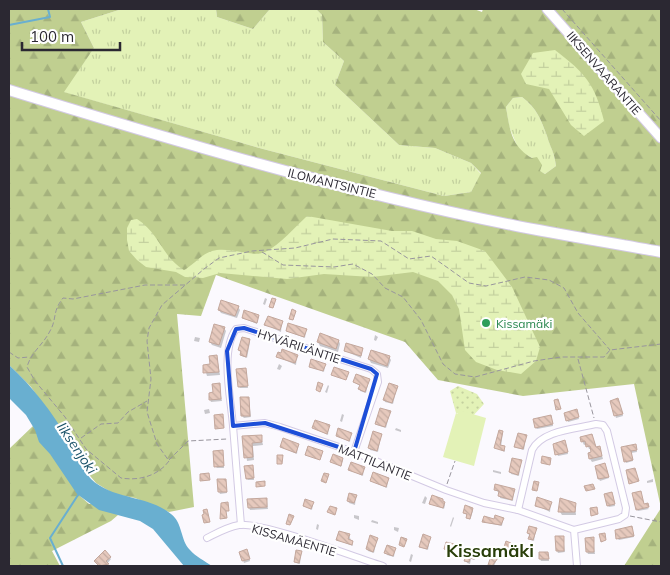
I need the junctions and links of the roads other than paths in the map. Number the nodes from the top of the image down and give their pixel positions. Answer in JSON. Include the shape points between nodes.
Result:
{"nodes":[{"id":1,"x":547,"y":9,"type":"edge"},
{"id":2,"x":9,"y":90,"type":"edge"},
{"id":3,"x":661,"y":138,"type":"edge"},
{"id":4,"x":661,"y":252,"type":"edge"},
{"id":5,"x":233,"y":426,"type":"junction"},
{"id":6,"x":354,"y":452,"type":"junction"},
{"id":7,"x":518,"y":510,"type":"junction"},
{"id":8,"x":240,"y":525,"type":"junction"},
{"id":9,"x":574,"y":530,"type":"junction"},
{"id":10,"x":207,"y":538,"type":"dead end"},
{"id":11,"x":383,"y":566,"type":"edge"},
{"id":12,"x":576,"y":566,"type":"edge"}],
"edges":[{"from":1,"to":3,"type":"street","name":"IIKSENVAARANTIE"},
{"from":2,"to":4,"type":"main road","name":"ILOMANTSINTIE","via":[[311,178],[512,225]]},
{"from":5,"to":6,"type":"street","name":"MATTILANTIE","via":[[265,424]]},
{"from":5,"to":6,"type":"street","name":"HYVÄRILÄNTIE","via":[[227,351],[236,329],[244,328],[371,369],[377,374],[378,382]]},
{"from":5,"to":8,"type":"street"},
{"from":6,"to":7,"type":"street","name":"MATTILANTIE","via":[[446,490]]},
{"from":7,"to":9,"type":"street","name":"MATTILANTIE"},
{"from":7,"to":9,"type":"street","via":[[536,442],[545,436],[603,425],[626,508],[625,515]]},
{"from":8,"to":10,"type":"street","name":"KISSAMÄENTIE"},
{"from":8,"to":11,"type":"street","name":"KISSAMÄENTIE","via":[[269,530]]},
{"from":9,"to":12,"type":"street"}]}
